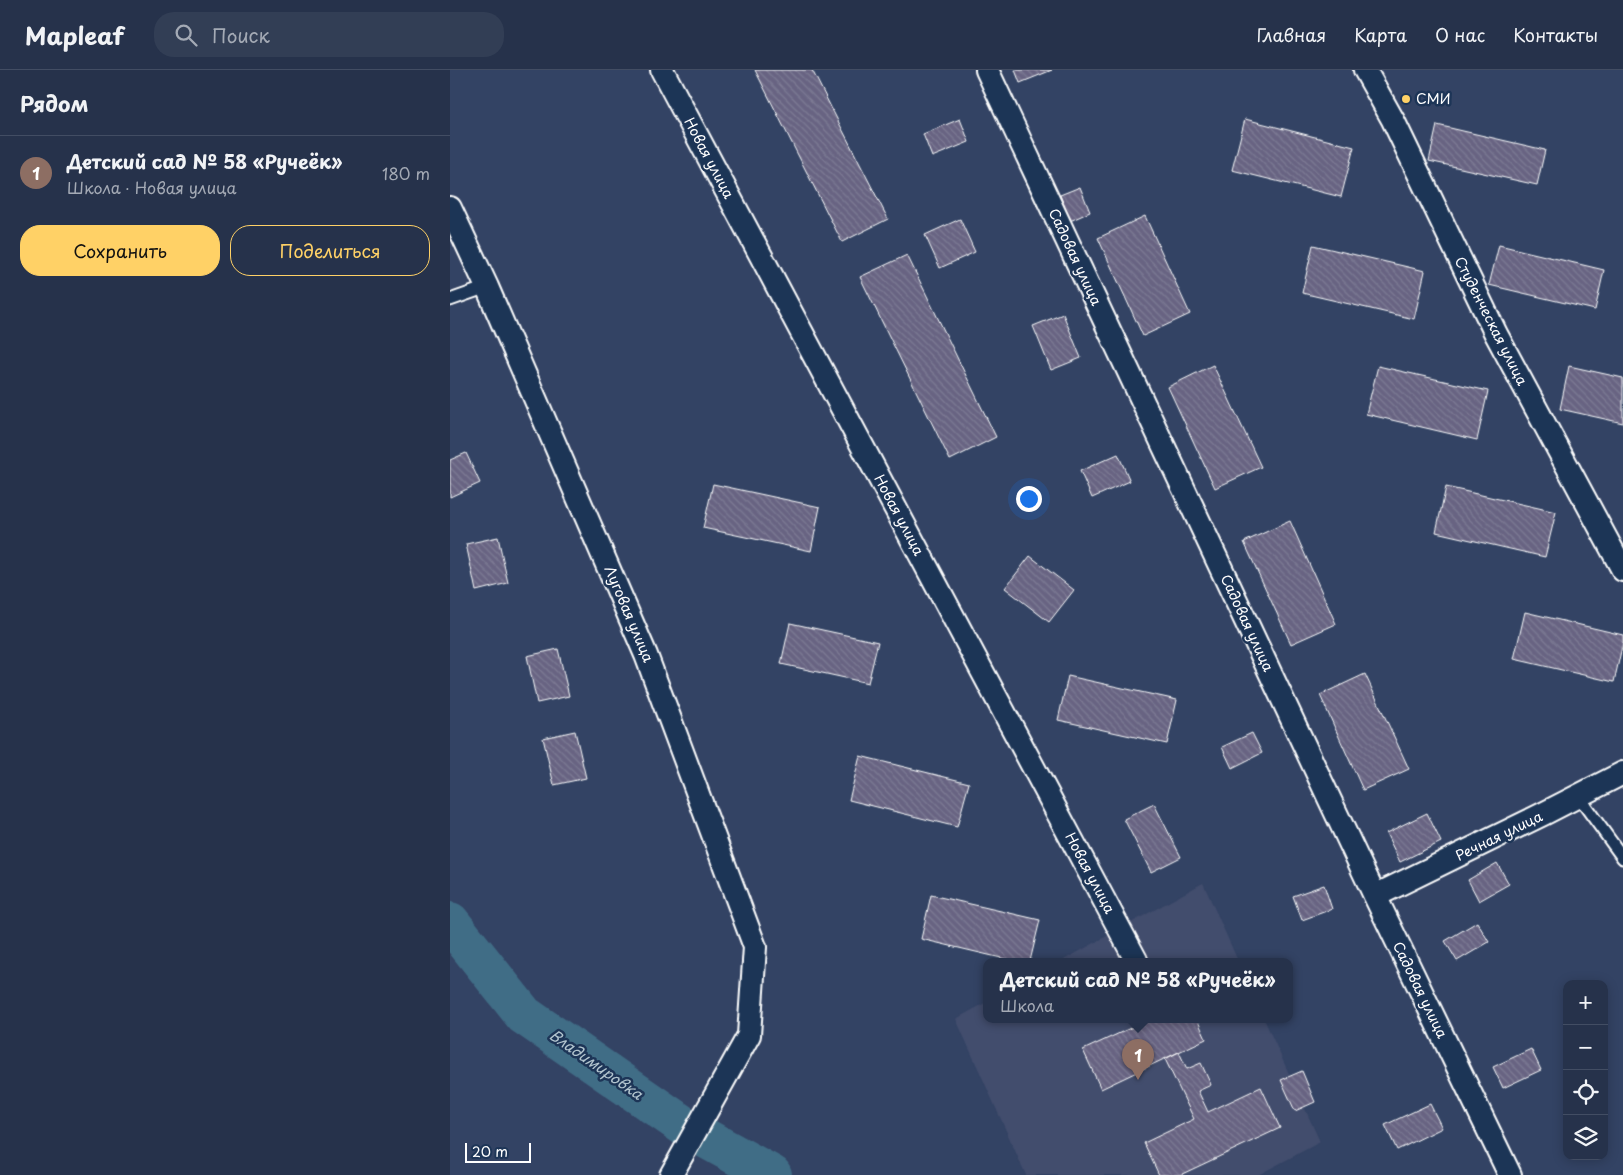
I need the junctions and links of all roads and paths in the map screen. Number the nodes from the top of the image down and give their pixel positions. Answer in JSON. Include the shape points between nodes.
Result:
{"nodes":[{"id":1,"x":662,"y":70,"type":"edge"},
{"id":2,"x":987,"y":70,"type":"edge"},
{"id":3,"x":1365,"y":70,"type":"edge"},
{"id":4,"x":450,"y":208,"type":"edge"},
{"id":5,"x":487,"y":287,"type":"junction"},
{"id":6,"x":450,"y":300,"type":"edge"},
{"id":7,"x":1623,"y":570,"type":"edge"},
{"id":8,"x":1623,"y":773,"type":"edge"},
{"id":9,"x":1578,"y":796,"type":"junction"},
{"id":10,"x":1623,"y":858,"type":"edge"},
{"id":11,"x":1375,"y":896,"type":"junction"},
{"id":12,"x":1135,"y":958,"type":"edge"},
{"id":13,"x":676,"y":1166,"type":"edge"},
{"id":14,"x":1510,"y":1175,"type":"edge"}],
"edges":[{"from":1,"to":12,"type":"street","name":"Новая улица"},
{"from":2,"to":11,"type":"street","name":"Садовая улица"},
{"from":3,"to":7,"type":"street","name":"Студенческая улица","via":[[1393,120],[1496,334]]},
{"from":4,"to":5,"type":"street","name":"Луговая улица"},
{"from":5,"to":6,"type":"lane"},
{"from":5,"to":13,"type":"street","name":"Луговая улица","via":[[646,654],[755,947],[750,1035]]},
{"from":8,"to":9,"type":"street","name":"Речная улица"},
{"from":9,"to":10,"type":"lane"},
{"from":9,"to":11,"type":"street","name":"Речная улица"},
{"from":11,"to":14,"type":"street","name":"Садовая улица"}]}
